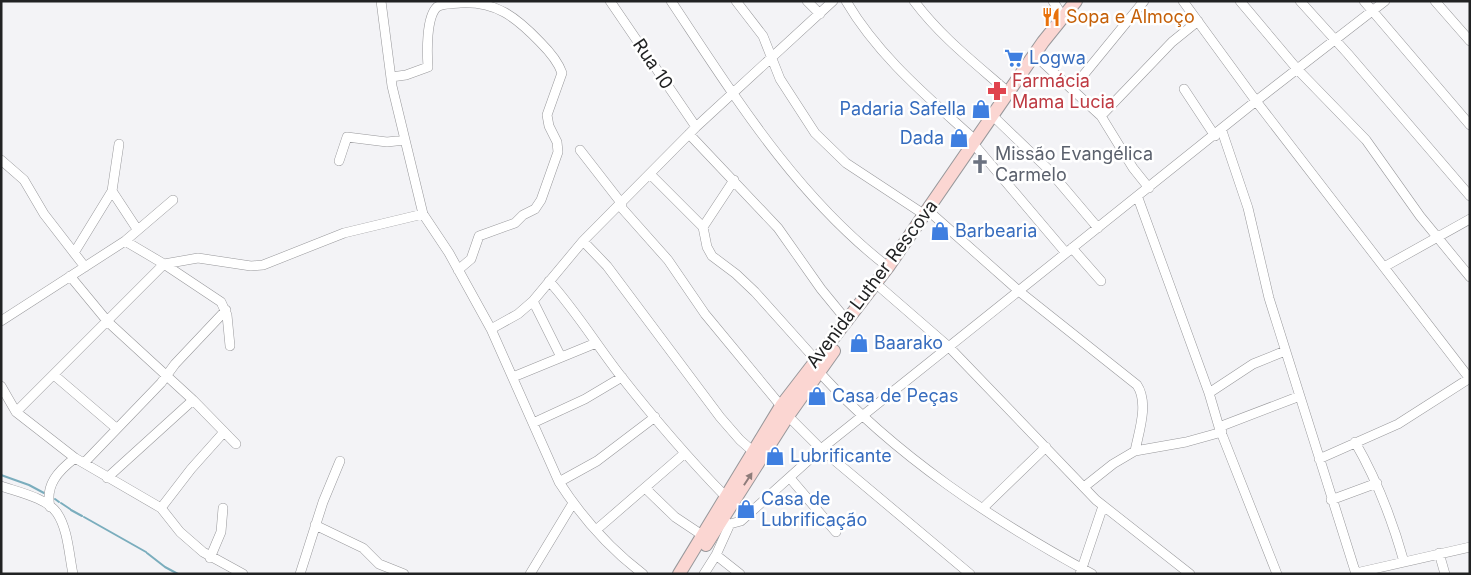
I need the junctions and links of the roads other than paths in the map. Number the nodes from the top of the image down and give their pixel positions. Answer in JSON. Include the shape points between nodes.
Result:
{"nodes":[{"id":1,"x":381,"y":1,"type":"edge"},
{"id":2,"x":610,"y":1,"type":"edge"},
{"id":3,"x":671,"y":1,"type":"edge"},
{"id":4,"x":736,"y":1,"type":"edge"},
{"id":5,"x":807,"y":1,"type":"edge"},
{"id":6,"x":833,"y":1,"type":"edge"},
{"id":7,"x":846,"y":1,"type":"edge"},
{"id":8,"x":914,"y":1,"type":"edge"},
{"id":9,"x":1053,"y":1,"type":"edge"},
{"id":10,"x":1076,"y":1,"type":"edge"},
{"id":11,"x":1084,"y":1,"type":"edge"},
{"id":12,"x":1144,"y":1,"type":"edge"},
{"id":13,"x":1183,"y":1,"type":"edge"},
{"id":14,"x":1240,"y":1,"type":"edge"},
{"id":15,"x":1300,"y":1,"type":"edge"},
{"id":16,"x":1364,"y":1,"type":"edge"},
{"id":17,"x":1385,"y":1,"type":"edge"},
{"id":18,"x":1435,"y":1,"type":"edge"},
{"id":19,"x":1373,"y":11,"type":"junction"},
{"id":20,"x":820,"y":14,"type":"junction"},
{"id":21,"x":1063,"y":17,"type":"junction"},
{"id":22,"x":1198,"y":21,"type":"junction"},
{"id":23,"x":1336,"y":41,"type":"junction"},
{"id":24,"x":1470,"y":41,"type":"edge"},
{"id":25,"x":771,"y":59,"type":"junction"},
{"id":26,"x":1038,"y":59,"type":"junction"},
{"id":27,"x":1298,"y":70,"type":"junction"},
{"id":28,"x":391,"y":77,"type":"junction"},
{"id":29,"x":1072,"y":89,"type":"junction"},
{"id":30,"x":1184,"y":89,"type":"dead end"},
{"id":31,"x":1008,"y":92,"type":"junction"},
{"id":32,"x":732,"y":94,"type":"junction"},
{"id":33,"x":1256,"y":101,"type":"junction"},
{"id":34,"x":1101,"y":116,"type":"junction"},
{"id":35,"x":996,"y":119,"type":"junction"},
{"id":36,"x":1470,"y":125,"type":"edge"},
{"id":37,"x":693,"y":130,"type":"junction"},
{"id":38,"x":1218,"y":133,"type":"junction"},
{"id":39,"x":405,"y":140,"type":"junction"},
{"id":40,"x":119,"y":144,"type":"dead end"},
{"id":41,"x":976,"y":144,"type":"junction"},
{"id":42,"x":580,"y":150,"type":"dead end"},
{"id":43,"x":1,"y":160,"type":"edge"},
{"id":44,"x":339,"y":161,"type":"dead end"},
{"id":45,"x":650,"y":174,"type":"junction"},
{"id":46,"x":734,"y":180,"type":"junction"},
{"id":47,"x":1149,"y":188,"type":"junction"},
{"id":48,"x":112,"y":191,"type":"junction"},
{"id":49,"x":1470,"y":196,"type":"edge"},
{"id":50,"x":1138,"y":198,"type":"junction"},
{"id":51,"x":173,"y":200,"type":"dead end"},
{"id":52,"x":621,"y":205,"type":"junction"},
{"id":53,"x":423,"y":214,"type":"junction"},
{"id":54,"x":928,"y":214,"type":"junction"},
{"id":55,"x":1470,"y":219,"type":"edge"},
{"id":56,"x":703,"y":227,"type":"junction"},
{"id":57,"x":1098,"y":228,"type":"junction"},
{"id":58,"x":137,"y":230,"type":"junction"},
{"id":59,"x":1436,"y":236,"type":"junction"},
{"id":60,"x":125,"y":241,"type":"junction"},
{"id":61,"x":584,"y":241,"type":"junction"},
{"id":62,"x":1069,"y":250,"type":"junction"},
{"id":63,"x":74,"y":253,"type":"junction"},
{"id":64,"x":164,"y":264,"type":"junction"},
{"id":65,"x":85,"y":267,"type":"junction"},
{"id":66,"x":888,"y":267,"type":"junction"},
{"id":67,"x":1384,"y":267,"type":"junction"},
{"id":68,"x":458,"y":270,"type":"junction"},
{"id":69,"x":70,"y":276,"type":"junction"},
{"id":70,"x":1470,"y":277,"type":"edge"},
{"id":71,"x":550,"y":281,"type":"junction"},
{"id":72,"x":1101,"y":281,"type":"dead end"},
{"id":73,"x":881,"y":288,"type":"junction"},
{"id":74,"x":1020,"y":292,"type":"junction"},
{"id":75,"x":533,"y":301,"type":"junction"},
{"id":76,"x":226,"y":310,"type":"junction"},
{"id":77,"x":1,"y":321,"type":"edge"},
{"id":78,"x":108,"y":322,"type":"junction"},
{"id":79,"x":848,"y":322,"type":"junction"},
{"id":80,"x":491,"y":329,"type":"junction"},
{"id":81,"x":596,"y":343,"type":"junction"},
{"id":82,"x":230,"y":346,"type":"dead end"},
{"id":83,"x":949,"y":347,"type":"junction"},
{"id":84,"x":1285,"y":351,"type":"junction"},
{"id":85,"x":561,"y":358,"type":"junction"},
{"id":86,"x":817,"y":366,"type":"junction"},
{"id":87,"x":54,"y":375,"type":"junction"},
{"id":88,"x":166,"y":377,"type":"junction"},
{"id":89,"x":512,"y":377,"type":"junction"},
{"id":90,"x":622,"y":377,"type":"junction"},
{"id":91,"x":1470,"y":378,"type":"edge"},
{"id":92,"x":1,"y":386,"type":"edge"},
{"id":93,"x":1209,"y":392,"type":"junction"},
{"id":94,"x":1300,"y":396,"type":"junction"},
{"id":95,"x":193,"y":400,"type":"junction"},
{"id":96,"x":784,"y":411,"type":"junction"},
{"id":97,"x":16,"y":412,"type":"junction"},
{"id":98,"x":862,"y":416,"type":"junction"},
{"id":99,"x":655,"y":417,"type":"junction"},
{"id":100,"x":534,"y":424,"type":"junction"},
{"id":101,"x":116,"y":428,"type":"junction"},
{"id":102,"x":1220,"y":430,"type":"junction"},
{"id":103,"x":224,"y":432,"type":"junction"},
{"id":104,"x":1354,"y":442,"type":"junction"},
{"id":105,"x":236,"y":444,"type":"dead end"},
{"id":106,"x":1046,"y":447,"type":"junction"},
{"id":107,"x":821,"y":449,"type":"junction"},
{"id":108,"x":1135,"y":451,"type":"junction"},
{"id":109,"x":685,"y":453,"type":"junction"},
{"id":110,"x":757,"y":454,"type":"junction"},
{"id":111,"x":75,"y":458,"type":"junction"},
{"id":112,"x":1320,"y":459,"type":"junction"},
{"id":113,"x":340,"y":461,"type":"dead end"},
{"id":114,"x":84,"y":463,"type":"junction"},
{"id":115,"x":107,"y":478,"type":"junction"},
{"id":116,"x":790,"y":478,"type":"junction"},
{"id":117,"x":560,"y":482,"type":"junction"},
{"id":118,"x":1377,"y":483,"type":"junction"},
{"id":119,"x":1,"y":486,"type":"edge"},
{"id":120,"x":1084,"y":487,"type":"junction"},
{"id":121,"x":645,"y":488,"type":"junction"},
{"id":122,"x":725,"y":496,"type":"junction"},
{"id":123,"x":1332,"y":500,"type":"junction"},
{"id":124,"x":573,"y":504,"type":"junction"},
{"id":125,"x":1103,"y":506,"type":"junction"},
{"id":126,"x":50,"y":507,"type":"junction"},
{"id":127,"x":161,"y":508,"type":"junction"},
{"id":128,"x":223,"y":508,"type":"dead end"},
{"id":129,"x":983,"y":508,"type":"junction"},
{"id":130,"x":726,"y":522,"type":"junction"},
{"id":131,"x":315,"y":525,"type":"junction"},
{"id":132,"x":596,"y":530,"type":"junction"},
{"id":133,"x":836,"y":532,"type":"dead end"},
{"id":134,"x":702,"y":535,"type":"junction"},
{"id":135,"x":1470,"y":546,"type":"edge"},
{"id":136,"x":1439,"y":553,"type":"junction"},
{"id":137,"x":716,"y":555,"type":"junction"},
{"id":138,"x":210,"y":558,"type":"junction"},
{"id":139,"x":1404,"y":562,"type":"junction"},
{"id":140,"x":1081,"y":571,"type":"edge"},
{"id":141,"x":73,"y":574,"type":"edge"},
{"id":142,"x":243,"y":574,"type":"edge"},
{"id":143,"x":300,"y":574,"type":"edge"},
{"id":144,"x":404,"y":574,"type":"edge"},
{"id":145,"x":530,"y":574,"type":"edge"},
{"id":146,"x":643,"y":574,"type":"edge"},
{"id":147,"x":679,"y":574,"type":"edge"},
{"id":148,"x":687,"y":574,"type":"edge"},
{"id":149,"x":704,"y":574,"type":"edge"},
{"id":150,"x":740,"y":574,"type":"edge"},
{"id":151,"x":970,"y":574,"type":"edge"},
{"id":152,"x":1092,"y":574,"type":"edge"},
{"id":153,"x":1190,"y":574,"type":"edge"},
{"id":154,"x":1277,"y":574,"type":"edge"},
{"id":155,"x":1356,"y":574,"type":"edge"},
{"id":156,"x":1445,"y":574,"type":"edge"}],
"edges":[{"from":1,"to":28,"type":"street"},
{"from":2,"to":37,"type":"street","name":"Rua 10"},
{"from":3,"to":32,"type":"street"},
{"from":4,"to":25,"type":"street","via":[[763,36]]},
{"from":5,"to":20,"type":"street"},
{"from":6,"to":20,"type":"street"},
{"from":7,"to":41,"type":"street","via":[[870,39],[889,60]]},
{"from":8,"to":31,"type":"street","via":[[962,53]]},
{"from":9,"to":21,"type":"street"},
{"from":10,"to":21,"type":"main road","name":"Avenida Luther Rescova"},
{"from":11,"to":26,"type":"main road","name":"Avenida Luther Rescova"},
{"from":12,"to":29,"type":"street"},
{"from":13,"to":22,"type":"street"},
{"from":14,"to":27,"type":"street"},
{"from":15,"to":23,"type":"street"},
{"from":16,"to":19,"type":"street"},
{"from":17,"to":19,"type":"street"},
{"from":18,"to":24,"type":"street"},
{"from":19,"to":23,"type":"street"},
{"from":19,"to":36,"type":"street"},
{"from":20,"to":25,"type":"street"},
{"from":21,"to":31,"type":"main road","name":"Avenida Luther Rescova"},
{"from":22,"to":33,"type":"street"},
{"from":22,"to":34,"type":"street","via":[[1172,42]]},
{"from":23,"to":27,"type":"street"},
{"from":23,"to":49,"type":"street"},
{"from":25,"to":32,"type":"street"},
{"from":25,"to":54,"type":"street","via":[[808,123],[826,145],[846,163]]},
{"from":26,"to":29,"type":"street"},
{"from":26,"to":35,"type":"main road","name":"Avenida Luther Rescova"},
{"from":27,"to":33,"type":"street"},
{"from":27,"to":59,"type":"street","via":[[1366,140]]},
{"from":28,"to":39,"type":"street"},
{"from":28,"to":68,"type":"street","via":[[428,67],[433,12],[446,4],[490,6],[519,20],[560,67],[562,73],[547,115],[558,142],[558,152],[542,200],[515,223],[479,236],[471,259]]},
{"from":29,"to":34,"type":"street"},
{"from":30,"to":38,"type":"street"},
{"from":31,"to":41,"type":"main road","name":"Avenida Luther Rescova"},
{"from":32,"to":37,"type":"street"},
{"from":32,"to":66,"type":"street","via":[[818,203]]},
{"from":33,"to":38,"type":"street"},
{"from":33,"to":67,"type":"street"},
{"from":34,"to":47,"type":"street"},
{"from":35,"to":41,"type":"main road","name":"Avenida Luther Rescova"},
{"from":35,"to":57,"type":"street","via":[[1048,169]]},
{"from":37,"to":45,"type":"street"},
{"from":37,"to":46,"type":"street","name":"Rua 10"},
{"from":38,"to":47,"type":"street"},
{"from":38,"to":84,"type":"street","via":[[1248,208]]},
{"from":39,"to":44,"type":"street","via":[[387,142],[347,137]]},
{"from":39,"to":53,"type":"street"},
{"from":40,"to":48,"type":"street"},
{"from":41,"to":54,"type":"main road","name":"Avenida Luther Rescova"},
{"from":41,"to":62,"type":"street"},
{"from":42,"to":52,"type":"street"},
{"from":43,"to":63,"type":"street","via":[[24,180],[44,214]]},
{"from":45,"to":52,"type":"street"},
{"from":45,"to":56,"type":"street"},
{"from":46,"to":56,"type":"street"},
{"from":46,"to":79,"type":"street","name":"Rua 10","via":[[778,228]]},
{"from":47,"to":50,"type":"street"},
{"from":48,"to":58,"type":"street"},
{"from":48,"to":63,"type":"street"},
{"from":50,"to":57,"type":"street"},
{"from":50,"to":93,"type":"street"},
{"from":51,"to":58,"type":"street"},
{"from":52,"to":61,"type":"street"},
{"from":52,"to":96,"type":"street","via":[[668,260],[705,314]]},
{"from":53,"to":64,"type":"street","via":[[344,233],[263,265],[198,258]]},
{"from":53,"to":68,"type":"street"},
{"from":54,"to":66,"type":"main road","name":"Avenida Luther Rescova"},
{"from":54,"to":73,"type":"main road","name":"Avenida Luther Rescova"},
{"from":54,"to":74,"type":"street"},
{"from":55,"to":59,"type":"street"},
{"from":56,"to":86,"type":"street","via":[[712,256],[762,299]]},
{"from":57,"to":62,"type":"street"},
{"from":58,"to":60,"type":"street"},
{"from":59,"to":67,"type":"street"},
{"from":59,"to":70,"type":"street"},
{"from":60,"to":64,"type":"street"},
{"from":60,"to":65,"type":"street"},
{"from":61,"to":71,"type":"street"},
{"from":61,"to":110,"type":"street","via":[[607,266],[720,417]]},
{"from":62,"to":72,"type":"street"},
{"from":62,"to":74,"type":"street"},
{"from":63,"to":65,"type":"street"},
{"from":64,"to":76,"type":"street","via":[[217,297]]},
{"from":64,"to":78,"type":"street"},
{"from":65,"to":69,"type":"street"},
{"from":66,"to":79,"type":"main road","name":"Avenida Luther Rescova"},
{"from":67,"to":91,"type":"street"},
{"from":68,"to":80,"type":"street"},
{"from":69,"to":77,"type":"street"},
{"from":69,"to":78,"type":"street"},
{"from":71,"to":75,"type":"street"},
{"from":71,"to":81,"type":"street"},
{"from":73,"to":83,"type":"street"},
{"from":73,"to":86,"type":"main road","name":"Avenida Luther Rescova"},
{"from":74,"to":83,"type":"street"},
{"from":74,"to":108,"type":"street","via":[[1137,385],[1142,396],[1142,410]]},
{"from":75,"to":80,"type":"street"},
{"from":75,"to":85,"type":"street"},
{"from":76,"to":82,"type":"street"},
{"from":76,"to":88,"type":"street"},
{"from":78,"to":87,"type":"street"},
{"from":78,"to":88,"type":"street"},
{"from":79,"to":86,"type":"main road","name":"Avenida Luther Rescova"},
{"from":80,"to":89,"type":"street"},
{"from":81,"to":85,"type":"street"},
{"from":81,"to":90,"type":"street"},
{"from":83,"to":98,"type":"street"},
{"from":83,"to":106,"type":"street"},
{"from":84,"to":93,"type":"street","via":[[1253,364]]},
{"from":84,"to":94,"type":"street"},
{"from":85,"to":89,"type":"street"},
{"from":86,"to":96,"type":"main road","name":"Avenida Luther Rescova"},
{"from":86,"to":98,"type":"street"},
{"from":87,"to":97,"type":"street"},
{"from":87,"to":101,"type":"street"},
{"from":88,"to":95,"type":"street"},
{"from":88,"to":101,"type":"street"},
{"from":89,"to":100,"type":"street"},
{"from":90,"to":99,"type":"street"},
{"from":90,"to":100,"type":"street"},
{"from":91,"to":104,"type":"street","via":[[1398,424]]},
{"from":92,"to":97,"type":"street"},
{"from":93,"to":102,"type":"street"},
{"from":94,"to":102,"type":"street"},
{"from":94,"to":112,"type":"street"},
{"from":95,"to":103,"type":"street"},
{"from":95,"to":115,"type":"street"},
{"from":96,"to":107,"type":"street"},
{"from":96,"to":110,"type":"main road","name":"Avenida Luther Rescova"},
{"from":97,"to":111,"type":"street"},
{"from":98,"to":107,"type":"street"},
{"from":98,"to":129,"type":"street","via":[[939,480]]},
{"from":99,"to":109,"type":"street"},
{"from":99,"to":117,"type":"street","via":[[598,461]]},
{"from":100,"to":117,"type":"street"},
{"from":101,"to":114,"type":"street"},
{"from":102,"to":108,"type":"street","via":[[1186,442]]},
{"from":102,"to":154,"type":"street"},
{"from":103,"to":105,"type":"street"},
{"from":103,"to":127,"type":"street"},
{"from":104,"to":112,"type":"street"},
{"from":104,"to":118,"type":"street"},
{"from":106,"to":120,"type":"street"},
{"from":106,"to":129,"type":"street"},
{"from":107,"to":116,"type":"street"},
{"from":107,"to":151,"type":"street"},
{"from":108,"to":120,"type":"street"},
{"from":109,"to":121,"type":"street"},
{"from":109,"to":122,"type":"street"},
{"from":110,"to":122,"type":"main road","name":"Avenida Luther Rescova"},
{"from":130,"to":110,"type":"main road","name":"Avenida Luther Rescova","one_way":true},
{"from":111,"to":114,"type":"street"},
{"from":111,"to":126,"type":"street","via":[[49,487]]},
{"from":112,"to":123,"type":"street"},
{"from":113,"to":131,"type":"street"},
{"from":114,"to":115,"type":"street"},
{"from":115,"to":127,"type":"street"},
{"from":116,"to":130,"type":"street","via":[[741,521]]},
{"from":116,"to":133,"type":"street"},
{"from":117,"to":124,"type":"street"},
{"from":118,"to":123,"type":"street"},
{"from":118,"to":139,"type":"street"},
{"from":119,"to":126,"type":"street"},
{"from":120,"to":125,"type":"street"},
{"from":121,"to":132,"type":"street"},
{"from":121,"to":134,"type":"street","via":[[675,517]]},
{"from":122,"to":134,"type":"main road","name":"Avenida Luther Rescova"},
{"from":123,"to":155,"type":"street"},
{"from":124,"to":132,"type":"street"},
{"from":124,"to":145,"type":"street"},
{"from":125,"to":140,"type":"street"},
{"from":125,"to":153,"type":"street"},
{"from":126,"to":141,"type":"street","via":[[62,523]]},
{"from":127,"to":138,"type":"street","via":[[180,532]]},
{"from":128,"to":138,"type":"street","via":[[221,532]]},
{"from":129,"to":140,"type":"street"},
{"from":130,"to":137,"type":"street"},
{"from":130,"to":148,"type":"main road","name":"Avenida Luther Rescova"},
{"from":131,"to":143,"type":"street"},
{"from":131,"to":144,"type":"street","via":[[363,548],[379,564]]},
{"from":132,"to":146,"type":"street"},
{"from":134,"to":147,"type":"main road","name":"Avenida Luther Rescova"},
{"from":135,"to":136,"type":"street"},
{"from":136,"to":139,"type":"street"},
{"from":136,"to":156,"type":"street"},
{"from":137,"to":149,"type":"street"},
{"from":137,"to":150,"type":"street"},
{"from":138,"to":142,"type":"street"},
{"from":139,"to":155,"type":"street"},
{"from":140,"to":152,"type":"street"}]}
